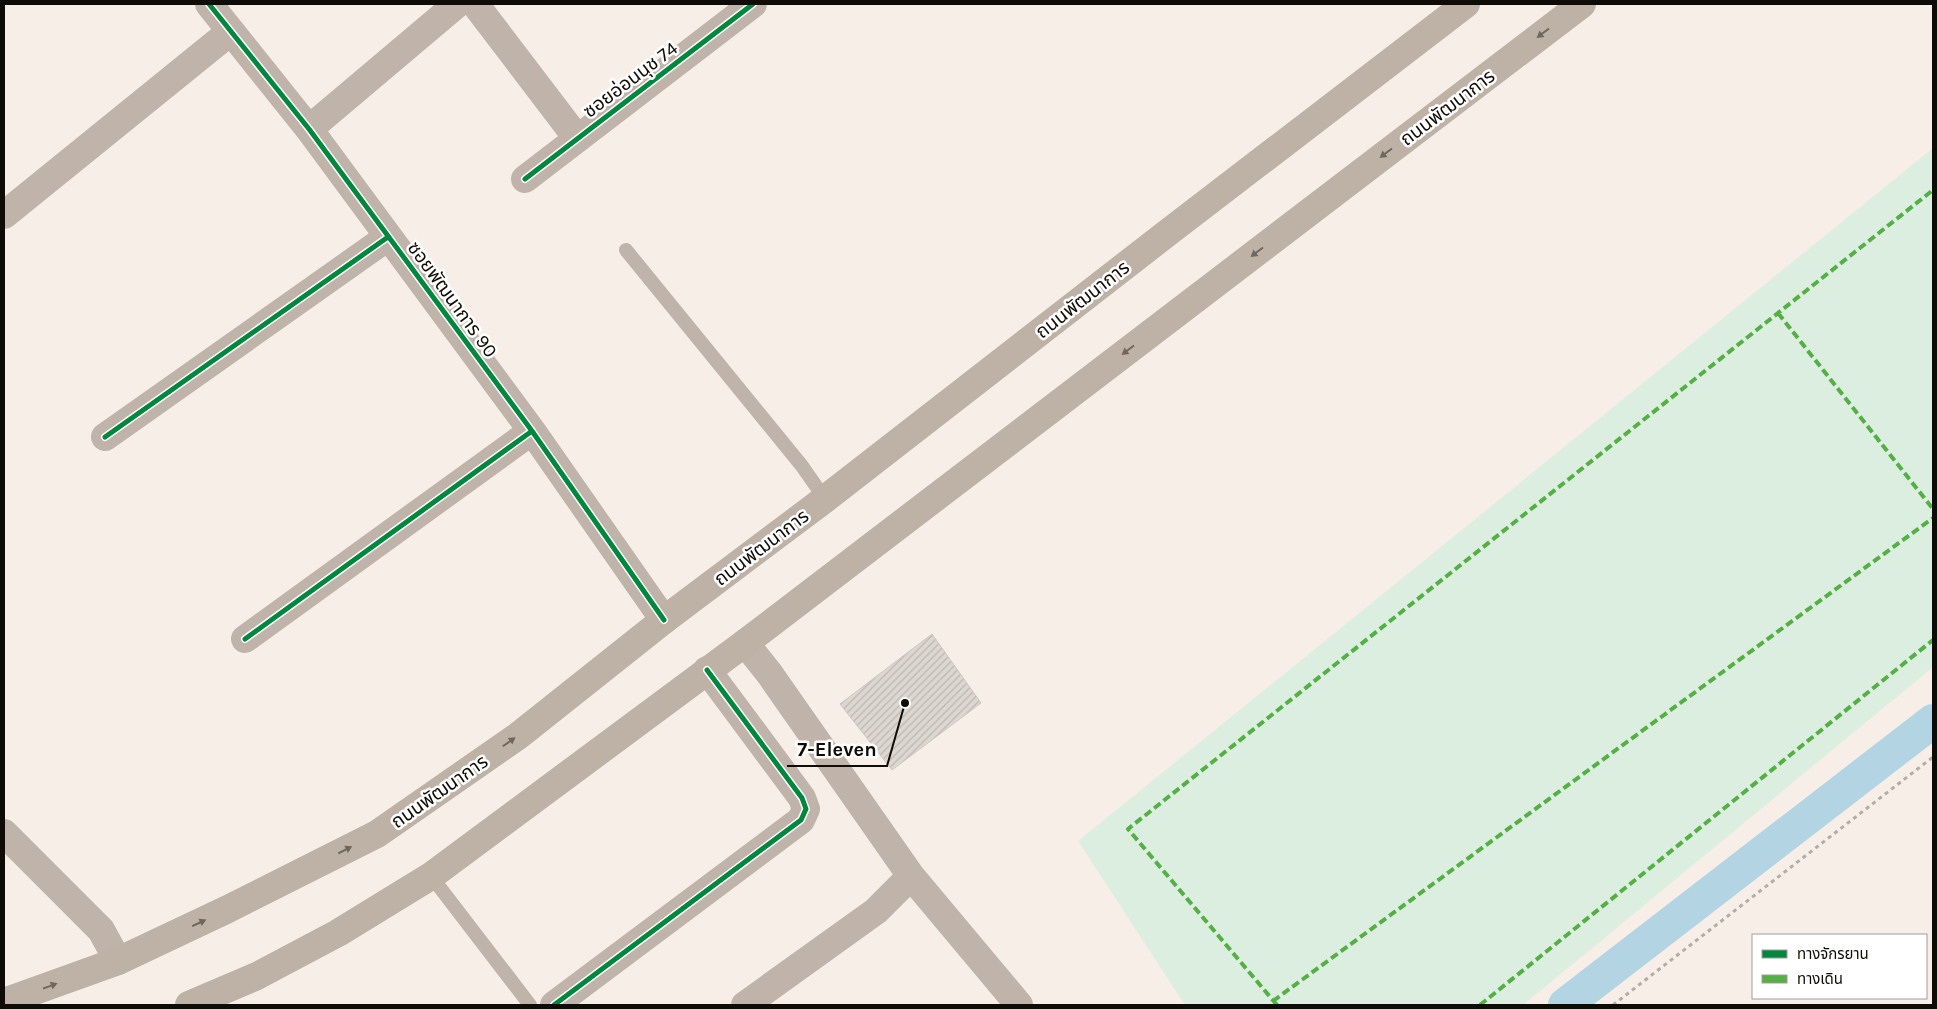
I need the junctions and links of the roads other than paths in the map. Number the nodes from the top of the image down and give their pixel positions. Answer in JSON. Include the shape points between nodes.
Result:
{"nodes":[{"id":1,"x":209,"y":4,"type":"edge"},
{"id":2,"x":457,"y":4,"type":"edge"},
{"id":3,"x":475,"y":4,"type":"edge"},
{"id":4,"x":753,"y":4,"type":"edge"},
{"id":5,"x":1466,"y":4,"type":"edge"},
{"id":6,"x":1582,"y":4,"type":"edge"},
{"id":7,"x":230,"y":32,"type":"junction"},
{"id":8,"x":309,"y":129,"type":"junction"},
{"id":9,"x":577,"y":138,"type":"junction"},
{"id":10,"x":525,"y":178,"type":"dead end"},
{"id":11,"x":4,"y":215,"type":"edge"},
{"id":12,"x":388,"y":236,"type":"junction"},
{"id":13,"x":626,"y":250,"type":"dead end"},
{"id":14,"x":532,"y":431,"type":"junction"},
{"id":15,"x":105,"y":437,"type":"dead end"},
{"id":16,"x":825,"y":500,"type":"junction"},
{"id":17,"x":664,"y":620,"type":"junction"},
{"id":18,"x":245,"y":639,"type":"dead end"},
{"id":19,"x":745,"y":643,"type":"junction"},
{"id":20,"x":707,"y":670,"type":"junction"},
{"id":21,"x":4,"y":833,"type":"edge"},
{"id":22,"x":431,"y":876,"type":"junction"},
{"id":23,"x":910,"y":876,"type":"junction"},
{"id":24,"x":118,"y":961,"type":"junction"},
{"id":25,"x":4,"y":1002,"type":"edge"},
{"id":26,"x":189,"y":1005,"type":"edge"},
{"id":27,"x":530,"y":1005,"type":"edge"},
{"id":28,"x":554,"y":1005,"type":"edge"},
{"id":29,"x":745,"y":1005,"type":"edge"},
{"id":30,"x":1019,"y":1005,"type":"edge"}],
"edges":[{"from":1,"to":7,"type":"street","name":"ซอยพัฒนาการ 90"},
{"from":2,"to":8,"type":"street"},
{"from":3,"to":9,"type":"street"},
{"from":4,"to":9,"type":"street","name":"ซอยอ่อนนุช 74"},
{"from":5,"to":16,"type":"main road","name":"ถนนพัฒนาการ"},
{"from":6,"to":19,"type":"main road","name":"ถนนพัฒนาการ","one_way":true},
{"from":7,"to":8,"type":"street","name":"ซอยพัฒนาการ 90"},
{"from":7,"to":11,"type":"street"},
{"from":8,"to":12,"type":"street","name":"ซอยพัฒนาการ 90"},
{"from":9,"to":10,"type":"street","name":"ซอยอ่อนนุช 74"},
{"from":12,"to":14,"type":"street","name":"ซอยพัฒนาการ 90"},
{"from":12,"to":15,"type":"street"},
{"from":13,"to":16,"type":"lane","via":[[802,466]]},
{"from":14,"to":17,"type":"street","name":"ซอยพัฒนาการ 90"},
{"from":14,"to":18,"type":"street"},
{"from":16,"to":17,"type":"main road","name":"ถนนพัฒนาการ"},
{"from":24,"to":17,"type":"main road","name":"ถนนพัฒนาการ","one_way":true,"via":[[228,910],[377,834],[518,736]]},
{"from":19,"to":20,"type":"main road","name":"ถนนพัฒนาการ"},
{"from":19,"to":23,"type":"street","via":[[775,681]]},
{"from":20,"to":22,"type":"main road","name":"ถนนพัฒนาการ"},
{"from":20,"to":28,"type":"street","via":[[802,798],[806,808],[801,820]]},
{"from":21,"to":24,"type":"street","via":[[100,930]]},
{"from":22,"to":26,"type":"main road","name":"ถนนพัฒนาการ","via":[[338,933],[257,976]]},
{"from":22,"to":27,"type":"lane"},
{"from":23,"to":29,"type":"street","via":[[876,911]]},
{"from":23,"to":30,"type":"street"},
{"from":25,"to":24,"type":"main road","name":"ถนนพัฒนาการ","one_way":true}]}
